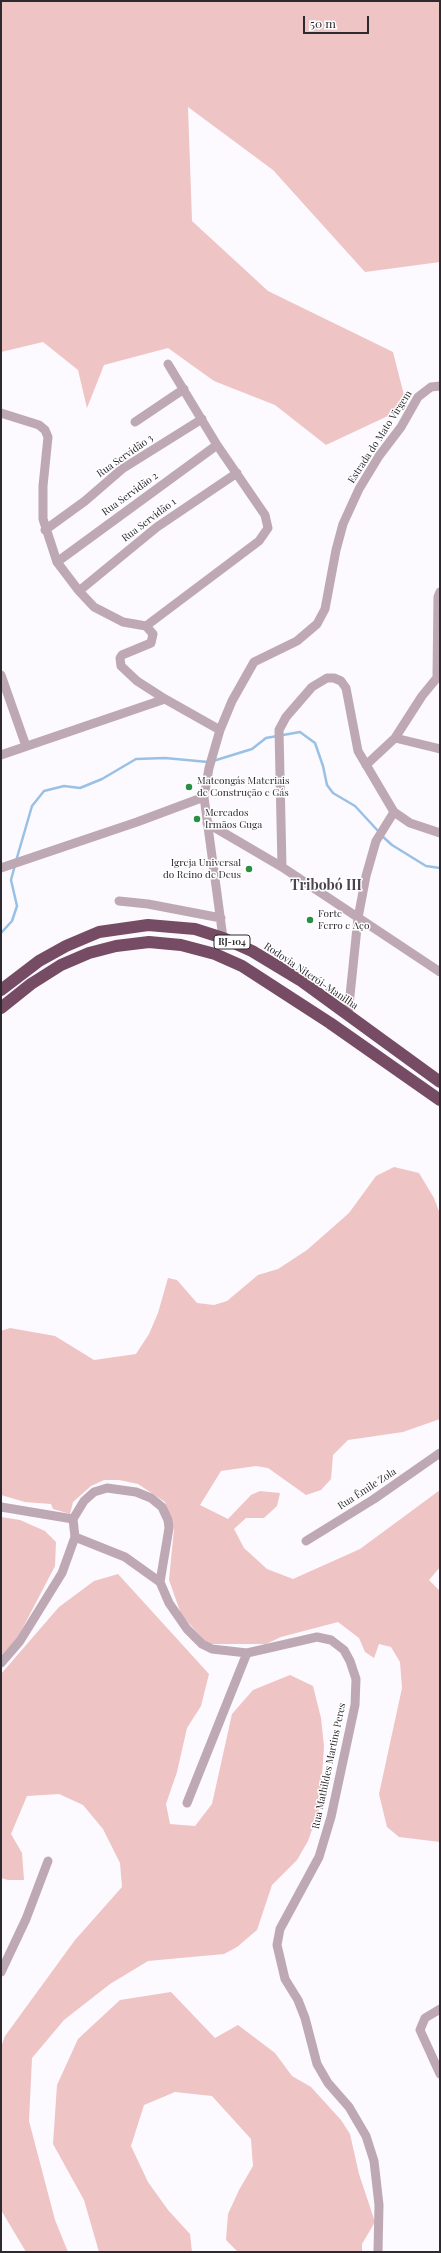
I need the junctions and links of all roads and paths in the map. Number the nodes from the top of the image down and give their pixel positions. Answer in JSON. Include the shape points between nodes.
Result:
{"nodes":[{"id":1,"x":168,"y":364,"type":"dead end"},
{"id":2,"x":440,"y":386,"type":"edge"},
{"id":3,"x":184,"y":389,"type":"junction"},
{"id":4,"x":1,"y":413,"type":"edge"},
{"id":5,"x":202,"y":419,"type":"junction"},
{"id":6,"x":134,"y":422,"type":"dead end"},
{"id":7,"x":217,"y":445,"type":"junction"},
{"id":8,"x":237,"y":474,"type":"junction"},
{"id":9,"x":46,"y":530,"type":"junction"},
{"id":10,"x":57,"y":562,"type":"junction"},
{"id":11,"x":79,"y":591,"type":"junction"},
{"id":12,"x":440,"y":592,"type":"edge"},
{"id":13,"x":146,"y":626,"type":"junction"},
{"id":14,"x":1,"y":675,"type":"edge"},
{"id":15,"x":439,"y":676,"type":"edge"},
{"id":16,"x":165,"y":699,"type":"junction"},
{"id":17,"x":220,"y":730,"type":"junction"},
{"id":18,"x":395,"y":738,"type":"junction"},
{"id":19,"x":26,"y":746,"type":"junction"},
{"id":20,"x":440,"y":749,"type":"edge"},
{"id":21,"x":1,"y":755,"type":"edge"},
{"id":22,"x":366,"y":765,"type":"junction"},
{"id":23,"x":204,"y":797,"type":"junction"},
{"id":24,"x":394,"y":812,"type":"junction"},
{"id":25,"x":206,"y":823,"type":"junction"},
{"id":26,"x":440,"y":833,"type":"edge"},
{"id":27,"x":4,"y":866,"type":"edge"},
{"id":28,"x":282,"y":867,"type":"junction"},
{"id":29,"x":119,"y":901,"type":"dead end"},
{"id":30,"x":221,"y":918,"type":"junction"},
{"id":31,"x":358,"y":918,"type":"junction"},
{"id":32,"x":223,"y":938,"type":"junction"},
{"id":33,"x":440,"y":972,"type":"edge"},
{"id":34,"x":1,"y":990,"type":"edge"},
{"id":35,"x":1,"y":1008,"type":"edge"},
{"id":36,"x":348,"y":1015,"type":"junction"},
{"id":37,"x":440,"y":1082,"type":"edge"},
{"id":38,"x":440,"y":1100,"type":"edge"},
{"id":39,"x":440,"y":1453,"type":"edge"},
{"id":40,"x":1,"y":1507,"type":"edge"},
{"id":41,"x":73,"y":1519,"type":"junction"},
{"id":42,"x":75,"y":1537,"type":"junction"},
{"id":43,"x":306,"y":1541,"type":"dead end"},
{"id":44,"x":160,"y":1582,"type":"junction"},
{"id":45,"x":247,"y":1653,"type":"junction"},
{"id":46,"x":1,"y":1663,"type":"edge"},
{"id":47,"x":187,"y":1802,"type":"dead end"},
{"id":48,"x":48,"y":1861,"type":"dead end"},
{"id":49,"x":1,"y":1972,"type":"edge"},
{"id":50,"x":440,"y":2009,"type":"edge"},
{"id":51,"x":440,"y":2074,"type":"edge"},
{"id":52,"x":378,"y":2252,"type":"edge"}],
"edges":[{"from":1,"to":3,"type":"street"},
{"from":2,"to":17,"type":"street","name":"Estrada do Mato Virgem","via":[[432,387],[418,397],[359,489],[343,524],[325,609],[318,624],[297,641],[254,662],[232,701]]},
{"from":3,"to":5,"type":"street"},
{"from":3,"to":6,"type":"street"},
{"from":4,"to":9,"type":"street","via":[[39,425],[48,437],[43,486]]},
{"from":5,"to":7,"type":"street"},
{"from":5,"to":9,"type":"street","name":"Rua Servidão 3","via":[[122,469]]},
{"from":7,"to":8,"type":"street"},
{"from":7,"to":10,"type":"street","name":"Rua Servidão 2"},
{"from":8,"to":11,"type":"street","name":"Rua Servidão 1","via":[[157,527]]},
{"from":8,"to":13,"type":"street","via":[[265,515],[268,528],[265,535]]},
{"from":9,"to":10,"type":"street"},
{"from":10,"to":11,"type":"street"},
{"from":11,"to":13,"type":"street","via":[[94,607],[109,616],[123,622]]},
{"from":12,"to":15,"type":"street"},
{"from":13,"to":16,"type":"street","via":[[154,634],[151,643],[122,655],[120,662],[129,675]]},
{"from":14,"to":19,"type":"street"},
{"from":15,"to":18,"type":"street"},
{"from":16,"to":17,"type":"street"},
{"from":16,"to":19,"type":"street"},
{"from":17,"to":23,"type":"street","name":"Estrada do Mato Virgem"},
{"from":18,"to":20,"type":"street"},
{"from":18,"to":22,"type":"street"},
{"from":19,"to":21,"type":"street"},
{"from":22,"to":24,"type":"street"},
{"from":22,"to":28,"type":"street","via":[[355,740],[346,688],[341,681],[327,678],[312,687],[293,708],[279,734]]},
{"from":23,"to":25,"type":"street","name":"Estrada do Mato Virgem"},
{"from":23,"to":27,"type":"street"},
{"from":24,"to":26,"type":"street","via":[[410,823]]},
{"from":24,"to":31,"type":"street","via":[[376,841]]},
{"from":25,"to":28,"type":"street"},
{"from":25,"to":30,"type":"street","name":"Estrada do Mato Virgem"},
{"from":28,"to":31,"type":"street"},
{"from":29,"to":30,"type":"street"},
{"from":30,"to":32,"type":"street","name":"Estrada do Mato Virgem"},
{"from":31,"to":33,"type":"street"},
{"from":31,"to":36,"type":"street"},
{"from":32,"to":34,"type":"highway","name":"Rodovia Niterói-Manilha","number":"RJ-104","via":[[195,929],[172,926],[137,926],[99,932],[39,961]]},
{"from":32,"to":36,"type":"highway","name":"Rodovia Niterói-Manilha","number":"RJ-104","via":[[252,951],[300,980]]},
{"from":35,"to":38,"type":"highway","number":"RJ-104","via":[[62,964],[89,953],[116,946],[149,942],[181,945],[215,954],[242,966],[330,1023]]},
{"from":36,"to":37,"type":"highway","name":"Rodovia Niterói-Manilha","number":"RJ-104"},
{"from":39,"to":43,"type":"street","name":"Rua Êmile Zola","via":[[374,1499]]},
{"from":40,"to":41,"type":"street"},
{"from":41,"to":42,"type":"street"},
{"from":41,"to":44,"type":"street","via":[[84,1501],[94,1492],[107,1488],[136,1492],[151,1498],[162,1507],[168,1520]]},
{"from":42,"to":44,"type":"street","via":[[125,1557]]},
{"from":42,"to":46,"type":"street","via":[[62,1573],[20,1642]]},
{"from":44,"to":45,"type":"street","name":"Rua Mathildes Martins Peres","via":[[169,1603],[187,1629],[202,1644],[212,1649]]},
{"from":45,"to":47,"type":"street"},
{"from":45,"to":52,"type":"street","name":"Rua Mathildes Martins Peres","via":[[316,1637],[331,1640],[344,1650],[356,1679],[355,1705],[331,1817],[319,1857],[280,1929],[277,1945],[285,1979],[305,2018],[317,2064],[328,2083],[349,2107],[366,2136],[374,2161],[379,2205]]},
{"from":48,"to":49,"type":"street","via":[[26,1919]]},
{"from":50,"to":51,"type":"street","via":[[425,2018],[420,2030]]}]}
